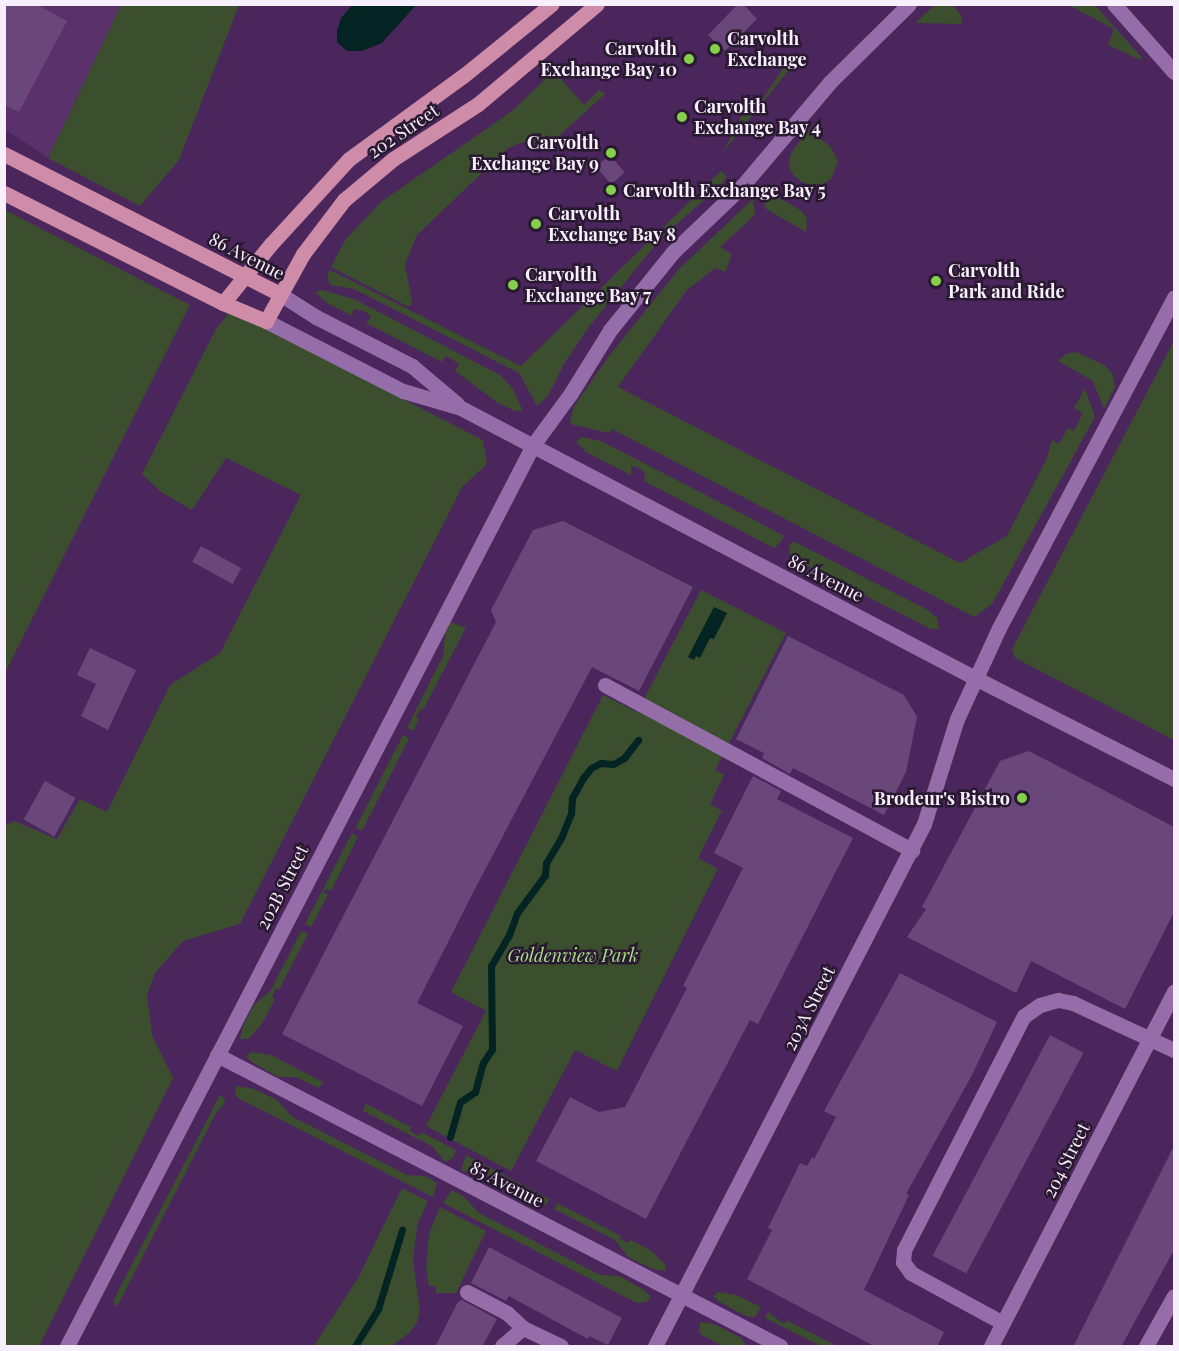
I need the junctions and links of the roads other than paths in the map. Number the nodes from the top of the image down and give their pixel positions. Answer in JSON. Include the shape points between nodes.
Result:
{"nodes":[{"id":1,"x":552,"y":4,"type":"edge"},
{"id":2,"x":597,"y":4,"type":"edge"},
{"id":3,"x":909,"y":4,"type":"edge"},
{"id":4,"x":1114,"y":4,"type":"edge"},
{"id":5,"x":1174,"y":72,"type":"edge"},
{"id":6,"x":4,"y":154,"type":"edge"},
{"id":7,"x":4,"y":193,"type":"edge"},
{"id":8,"x":244,"y":276,"type":"junction"},
{"id":9,"x":280,"y":294,"type":"junction"},
{"id":10,"x":1174,"y":297,"type":"edge"},
{"id":11,"x":223,"y":303,"type":"junction"},
{"id":12,"x":266,"y":321,"type":"junction"},
{"id":13,"x":461,"y":408,"type":"junction"},
{"id":14,"x":533,"y":445,"type":"junction"},
{"id":15,"x":975,"y":678,"type":"junction"},
{"id":16,"x":605,"y":685,"type":"dead end"},
{"id":17,"x":1174,"y":779,"type":"edge"},
{"id":18,"x":912,"y":850,"type":"junction"},
{"id":19,"x":1174,"y":991,"type":"edge"},
{"id":20,"x":1150,"y":1040,"type":"junction"},
{"id":21,"x":1174,"y":1050,"type":"edge"},
{"id":22,"x":217,"y":1055,"type":"junction"},
{"id":23,"x":467,"y":1292,"type":"dead end"},
{"id":24,"x":682,"y":1296,"type":"junction"},
{"id":25,"x":1174,"y":1296,"type":"edge"},
{"id":26,"x":1003,"y":1323,"type":"junction"},
{"id":27,"x":523,"y":1328,"type":"junction"},
{"id":28,"x":67,"y":1347,"type":"edge"},
{"id":29,"x":502,"y":1347,"type":"edge"},
{"id":30,"x":561,"y":1347,"type":"edge"},
{"id":31,"x":655,"y":1347,"type":"edge"},
{"id":32,"x":780,"y":1347,"type":"edge"},
{"id":33,"x":991,"y":1347,"type":"edge"},
{"id":34,"x":1146,"y":1347,"type":"edge"}],
"edges":[{"from":1,"to":8,"type":"main road","name":"202 Street","via":[[463,76],[349,159]]},
{"from":2,"to":9,"type":"main road","name":"202 Street","via":[[478,104],[393,159],[344,200],[303,254]]},
{"from":3,"to":14,"type":"street","name":"202B Street","via":[[830,82],[743,185],[673,252],[610,330]]},
{"from":4,"to":5,"type":"street"},
{"from":6,"to":8,"type":"main road","name":"86 Avenue"},
{"from":7,"to":11,"type":"main road","name":"86 Avenue"},
{"from":8,"to":9,"type":"main road","name":"86 Avenue"},
{"from":8,"to":11,"type":"main road","name":"202 Street"},
{"from":9,"to":12,"type":"main road","name":"202 Street"},
{"from":9,"to":13,"type":"street","name":"86 Avenue","via":[[412,366]]},
{"from":10,"to":15,"type":"street","name":"203A Street"},
{"from":11,"to":12,"type":"main road","name":"86 Avenue"},
{"from":12,"to":13,"type":"street","name":"86 Avenue","via":[[403,391]]},
{"from":13,"to":14,"type":"street","name":"86 Avenue"},
{"from":14,"to":15,"type":"street","name":"86 Avenue"},
{"from":14,"to":22,"type":"street","name":"202B Street"},
{"from":15,"to":17,"type":"street","name":"86 Avenue"},
{"from":15,"to":18,"type":"street","name":"203A Street"},
{"from":16,"to":18,"type":"street"},
{"from":18,"to":24,"type":"street","name":"203A Street"},
{"from":19,"to":20,"type":"street","name":"204 Street"},
{"from":20,"to":21,"type":"street"},
{"from":20,"to":26,"type":"street","name":"204 Street"},
{"from":20,"to":26,"type":"street","via":[[1074,1003],[1058,1000],[1040,1005],[1024,1017],[1001,1058],[904,1250],[903,1262],[911,1274]]},
{"from":22,"to":24,"type":"street","name":"85 Avenue"},
{"from":22,"to":28,"type":"street","name":"202B Street"},
{"from":23,"to":27,"type":"street","via":[[507,1313]]},
{"from":24,"to":31,"type":"street","name":"203A Street"},
{"from":24,"to":32,"type":"street","name":"85 Avenue"},
{"from":25,"to":34,"type":"street"},
{"from":26,"to":33,"type":"street","name":"204 Street"},
{"from":27,"to":29,"type":"street"},
{"from":27,"to":30,"type":"street"}]}
